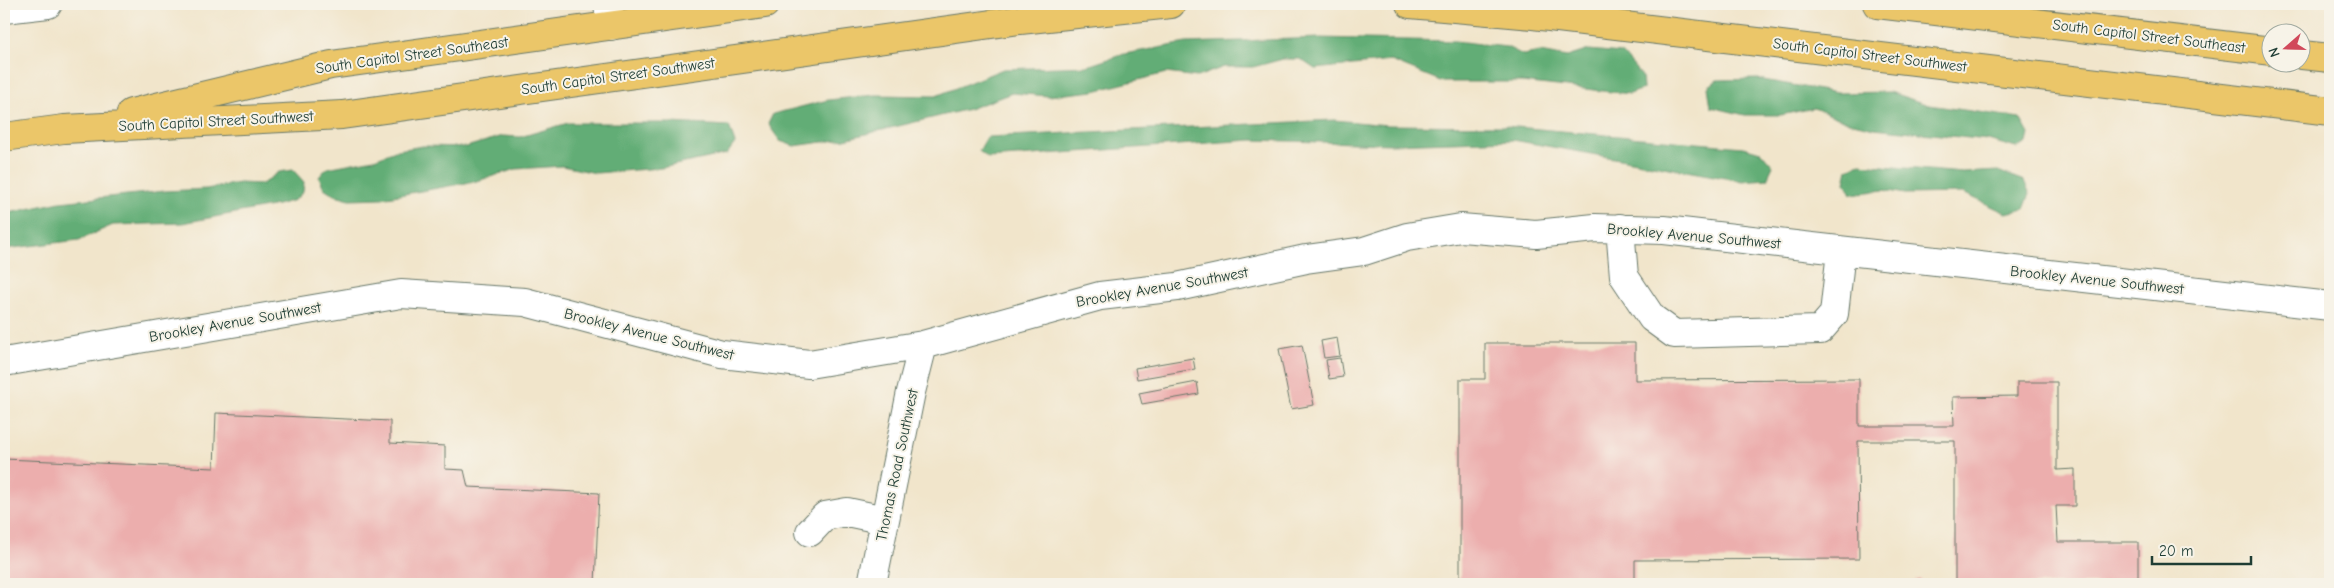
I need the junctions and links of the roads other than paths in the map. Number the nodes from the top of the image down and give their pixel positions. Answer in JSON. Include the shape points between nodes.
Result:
{"nodes":[{"id":1,"x":48,"y":4,"type":"edge"},
{"id":2,"x":765,"y":4,"type":"edge"},
{"id":3,"x":1171,"y":4,"type":"edge"},
{"id":4,"x":1410,"y":4,"type":"edge"},
{"id":5,"x":1877,"y":4,"type":"edge"},
{"id":6,"x":4,"y":9,"type":"edge"},
{"id":7,"x":609,"y":15,"type":"edge"},
{"id":8,"x":2262,"y":50,"type":"edge"},
{"id":9,"x":2312,"y":56,"type":"edge"},
{"id":10,"x":2330,"y":58,"type":"edge"},
{"id":11,"x":2330,"y":111,"type":"edge"},
{"id":12,"x":64,"y":129,"type":"junction"},
{"id":13,"x":4,"y":137,"type":"edge"},
{"id":14,"x":1620,"y":228,"type":"junction"},
{"id":15,"x":1841,"y":251,"type":"junction"},
{"id":16,"x":2330,"y":306,"type":"edge"},
{"id":17,"x":924,"y":345,"type":"junction"},
{"id":18,"x":4,"y":362,"type":"edge"},
{"id":19,"x":885,"y":520,"type":"junction"},
{"id":20,"x":810,"y":532,"type":"dead end"},
{"id":21,"x":872,"y":584,"type":"edge"}],
"edges":[{"from":1,"to":6,"type":"street"},
{"from":2,"to":7,"type":"main road","name":"South Capitol Street Southeast"},
{"from":3,"to":12,"type":"main road","name":"South Capitol Street Southwest","via":[[1020,20],[342,114]]},
{"from":4,"to":11,"type":"main road","name":"South Capitol Street Southwest","via":[[1542,16]]},
{"from":5,"to":8,"type":"main road","name":"South Capitol Street Southeast"},
{"from":7,"to":12,"type":"main road","name":"South Capitol Street Southeast","via":[[331,65]]},
{"from":9,"to":10,"type":"main road"},
{"from":12,"to":13,"type":"main road"},
{"from":14,"to":15,"type":"street","name":"Brookley Avenue Southwest","via":[[1745,238]]},
{"from":14,"to":15,"type":"street","via":[[1624,276],[1652,318],[1674,334],[1820,330],[1834,314]]},
{"from":14,"to":17,"type":"street","name":"Brookley Avenue Southwest","via":[[1536,234],[1461,228],[1407,237],[1364,251],[1306,259],[1177,287],[1100,296]]},
{"from":15,"to":16,"type":"street","name":"Brookley Avenue Southwest"},
{"from":17,"to":18,"type":"street","name":"Brookley Avenue Southwest","via":[[809,364],[722,354],[525,302],[401,294]]},
{"from":17,"to":19,"type":"street","name":"Thomas Road Southwest"},
{"from":19,"to":20,"type":"street","via":[[847,512],[825,516]]},
{"from":19,"to":21,"type":"street","name":"Thomas Road Southwest"}]}
